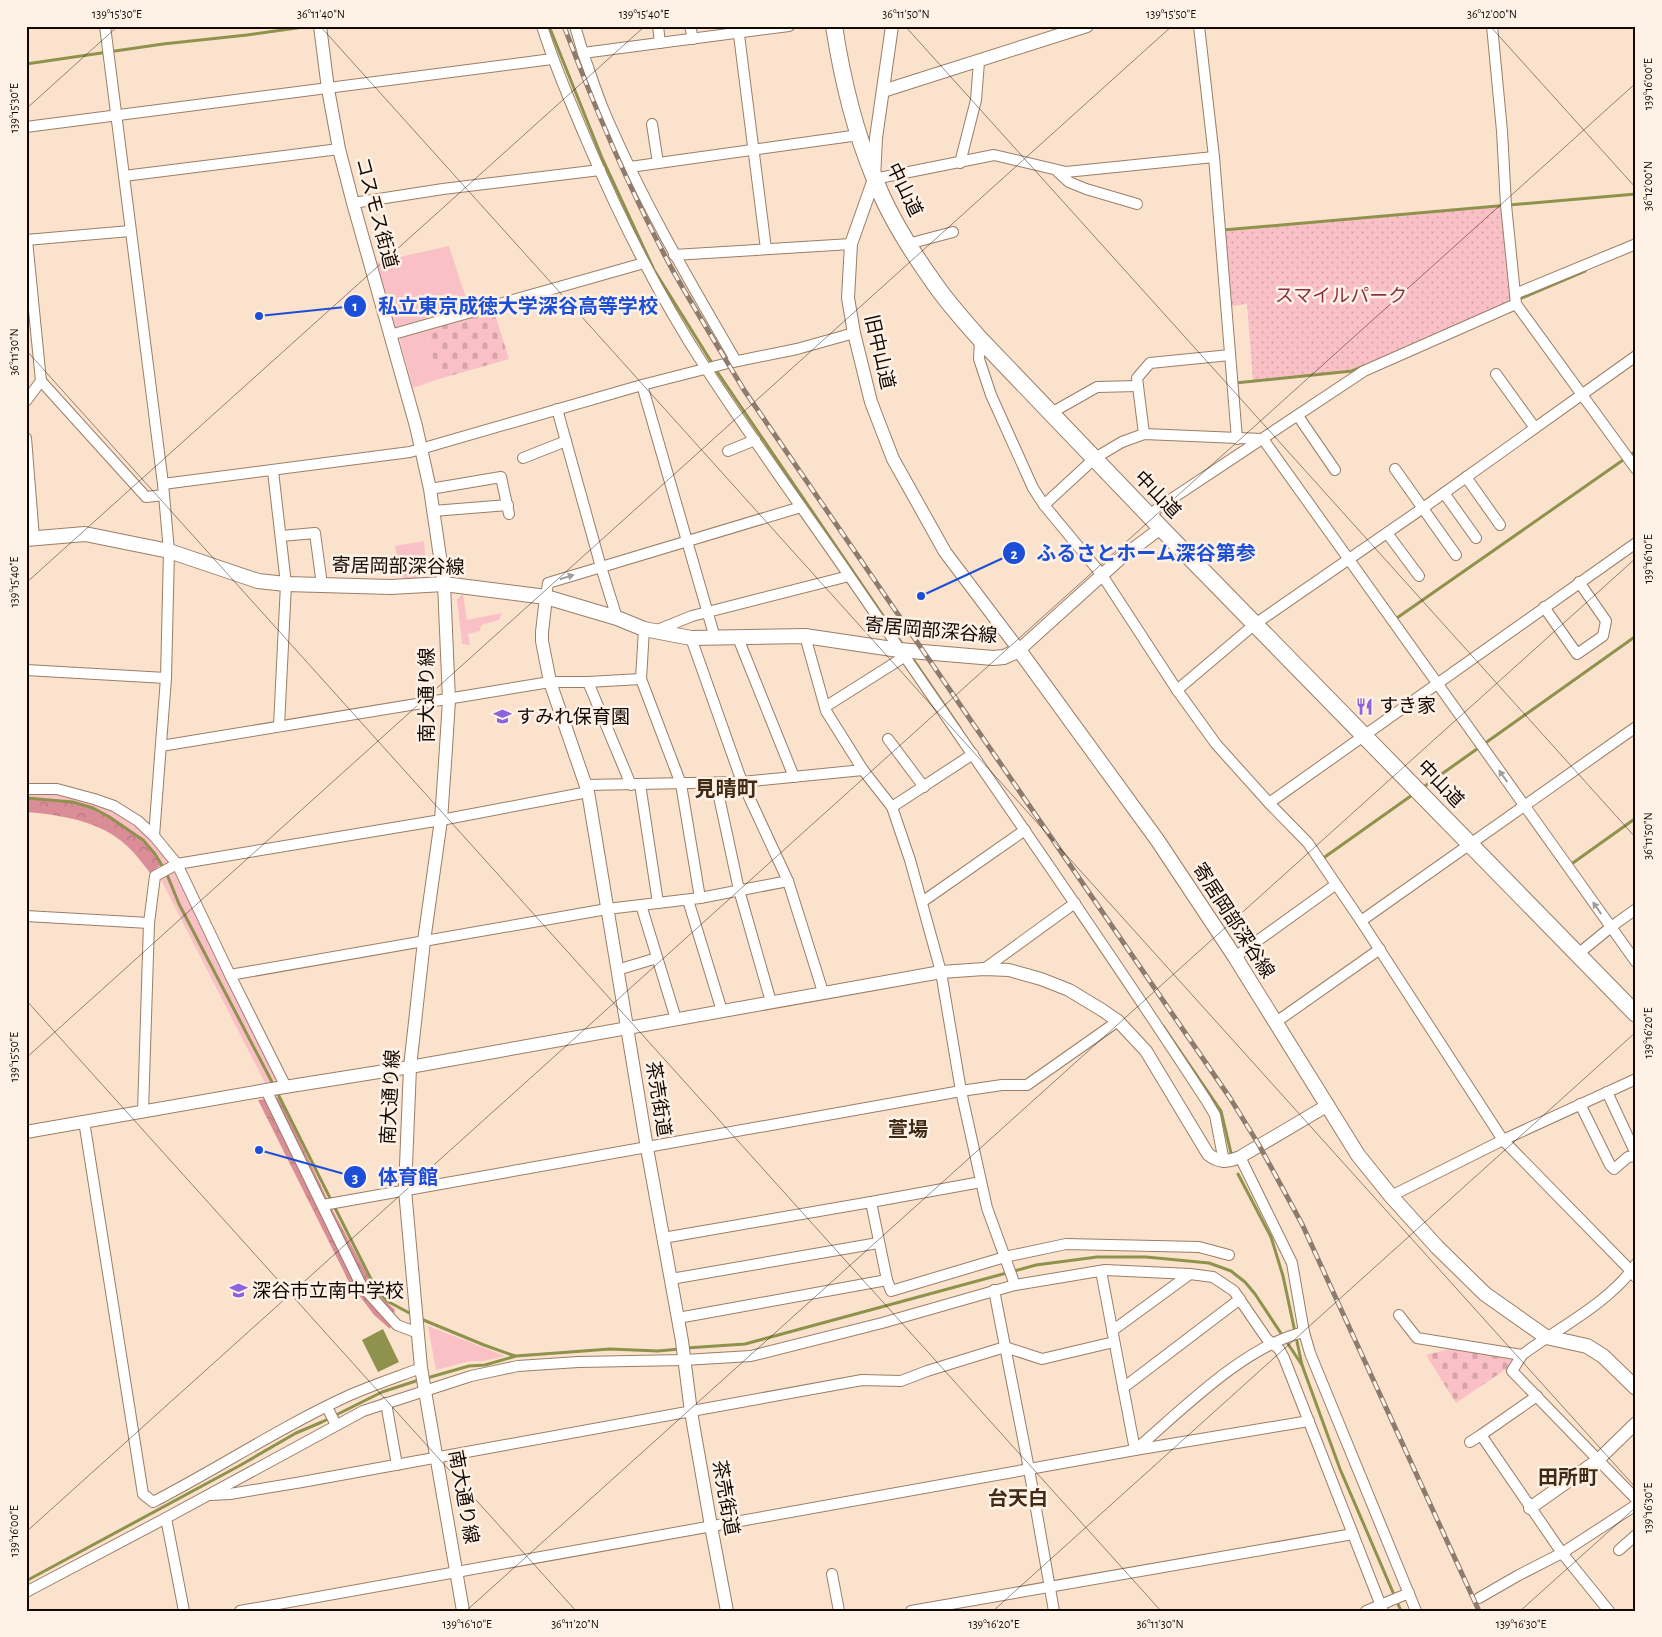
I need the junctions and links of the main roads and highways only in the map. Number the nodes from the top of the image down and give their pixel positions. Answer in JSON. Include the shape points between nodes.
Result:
{"nodes":[{"id":1,"x":834,"y":26,"type":"edge"},
{"id":2,"x":30,"y":538,"type":"edge"},
{"id":3,"x":1636,"y":1014,"type":"edge"},
{"id":4,"x":1636,"y":1388,"type":"edge"}],
"edges":[{"from":1,"to":3,"type":"highway","name":"中山道","via":[[845,86],[874,179],[908,244],[932,281],[980,339],[1161,528]]},
{"from":2,"to":4,"type":"main road","name":"寄居岡部深谷線","via":[[84,534],[169,551],[258,581],[391,587],[444,584],[546,597],[649,630],[691,638],[805,636],[902,654],[993,658],[1019,650],[1158,841],[1235,957],[1358,1155],[1391,1196],[1485,1294],[1546,1337],[1587,1346]]}]}
